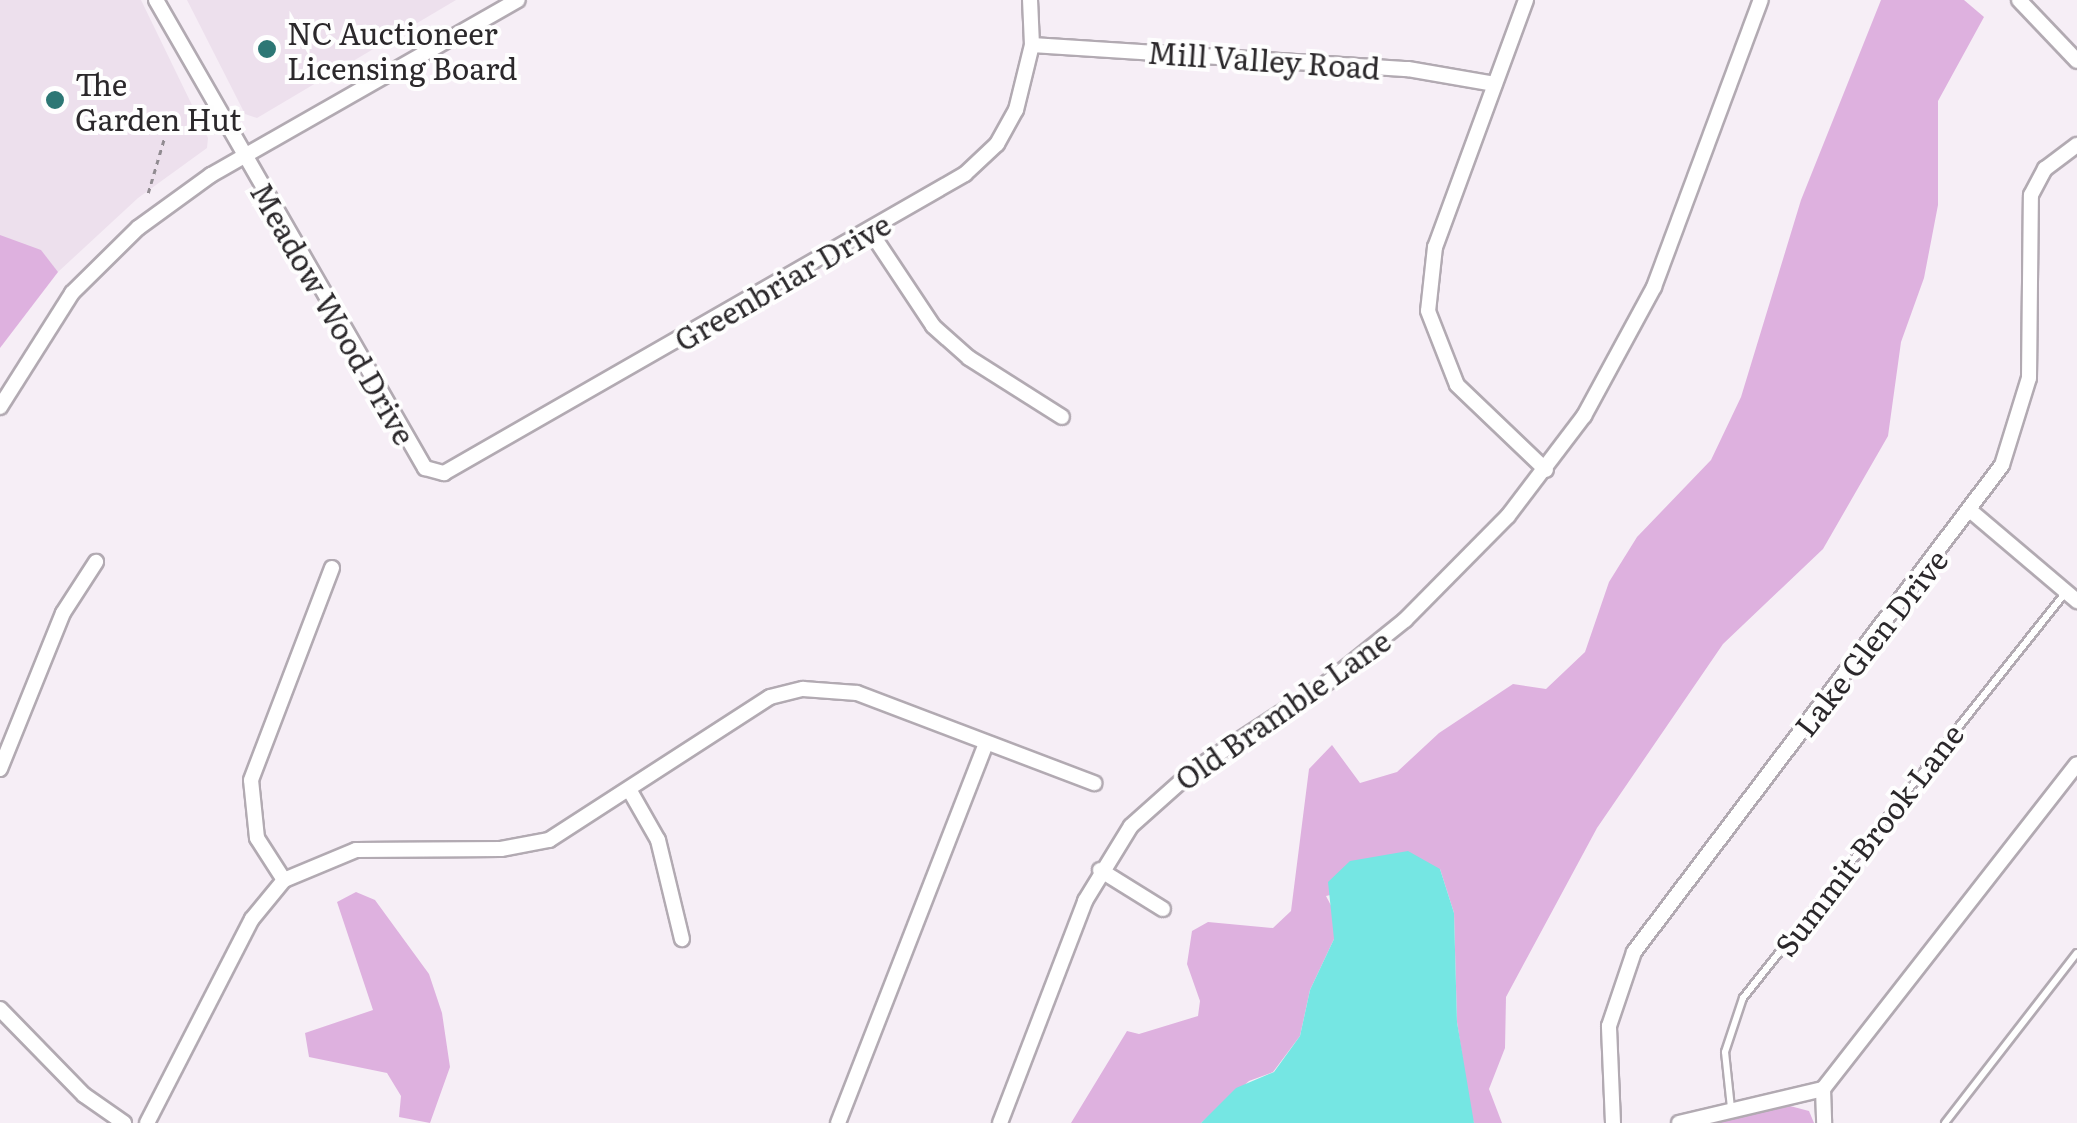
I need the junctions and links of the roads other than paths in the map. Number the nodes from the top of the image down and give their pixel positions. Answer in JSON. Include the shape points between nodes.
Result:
{"nodes":[{"id":1,"x":156,"y":0,"type":"edge"},
{"id":2,"x":518,"y":0,"type":"edge"},
{"id":3,"x":1030,"y":0,"type":"edge"},
{"id":4,"x":1526,"y":0,"type":"edge"},
{"id":5,"x":1761,"y":0,"type":"edge"},
{"id":6,"x":2019,"y":0,"type":"edge"},
{"id":7,"x":1032,"y":45,"type":"junction"},
{"id":8,"x":2077,"y":61,"type":"edge"},
{"id":9,"x":1494,"y":84,"type":"junction"},
{"id":10,"x":2077,"y":145,"type":"edge"},
{"id":11,"x":243,"y":158,"type":"junction"},
{"id":12,"x":870,"y":231,"type":"junction"},
{"id":13,"x":0,"y":406,"type":"edge"},
{"id":14,"x":1062,"y":417,"type":"dead end"},
{"id":15,"x":425,"y":468,"type":"joint"},
{"id":16,"x":1546,"y":470,"type":"junction"},
{"id":17,"x":1972,"y":512,"type":"junction"},
{"id":18,"x":96,"y":562,"type":"dead end"},
{"id":19,"x":332,"y":568,"type":"dead end"},
{"id":20,"x":2072,"y":596,"type":"edge"},
{"id":21,"x":986,"y":744,"type":"junction"},
{"id":22,"x":2077,"y":764,"type":"edge"},
{"id":23,"x":0,"y":769,"type":"edge"},
{"id":24,"x":1094,"y":783,"type":"dead end"},
{"id":25,"x":630,"y":791,"type":"junction"},
{"id":26,"x":1100,"y":870,"type":"junction"},
{"id":27,"x":284,"y":880,"type":"junction"},
{"id":28,"x":1163,"y":909,"type":"dead end"},
{"id":29,"x":682,"y":939,"type":"dead end"},
{"id":30,"x":2077,"y":953,"type":"edge"},
{"id":31,"x":0,"y":1010,"type":"edge"},
{"id":32,"x":1824,"y":1088,"type":"junction"},
{"id":33,"x":1731,"y":1110,"type":"junction"},
{"id":34,"x":124,"y":1123,"type":"edge"},
{"id":35,"x":147,"y":1123,"type":"edge"},
{"id":36,"x":838,"y":1123,"type":"edge"},
{"id":37,"x":1000,"y":1123,"type":"edge"},
{"id":38,"x":1613,"y":1123,"type":"edge"},
{"id":39,"x":1679,"y":1123,"type":"edge"},
{"id":40,"x":1824,"y":1123,"type":"edge"},
{"id":41,"x":1945,"y":1123,"type":"edge"}],
"edges":[{"from":1,"to":11,"type":"street","name":"Meadow Wood Drive"},
{"from":2,"to":11,"type":"street"},
{"from":3,"to":7,"type":"street","name":"Greenbriar Drive"},
{"from":4,"to":9,"type":"street"},
{"from":5,"to":16,"type":"street","name":"Old Bramble Lane","via":[[1654,287],[1584,416]]},
{"from":6,"to":8,"type":"street"},
{"from":7,"to":9,"type":"street","name":"Mill Valley Road","via":[[1394,68]]},
{"from":7,"to":12,"type":"street","name":"Greenbriar Drive","via":[[1016,110],[997,144],[965,174]]},
{"from":9,"to":16,"type":"street","via":[[1435,248],[1428,310],[1457,384]]},
{"from":10,"to":17,"type":"street","name":"Lake Glen Drive","via":[[2045,169],[2030,195],[2029,378],[2002,465]]},
{"from":11,"to":13,"type":"street","via":[[180,195],[90,272]]},
{"from":11,"to":15,"type":"street","name":"Meadow Wood Drive"},
{"from":12,"to":14,"type":"street","via":[[932,326]]},
{"from":12,"to":15,"type":"street","name":"Greenbriar Drive","via":[[444,473]]},
{"from":16,"to":26,"type":"street","name":"Old Bramble Lane","via":[[1467,562],[1405,620],[1328,682],[1167,790]]},
{"from":17,"to":20,"type":"street"},
{"from":17,"to":38,"type":"street","name":"Lake Glen Drive","via":[[1634,952],[1609,1026]]},
{"from":18,"to":23,"type":"street","via":[[63,613]]},
{"from":19,"to":27,"type":"street","via":[[251,780],[258,838]]},
{"from":20,"to":33,"type":"lane","name":"Summit Brook Lane","via":[[1743,998],[1724,1052]]},
{"from":21,"to":24,"type":"street"},
{"from":21,"to":25,"type":"street","via":[[856,693],[803,689],[748,708]]},
{"from":21,"to":36,"type":"street"},
{"from":22,"to":32,"type":"street"},
{"from":25,"to":27,"type":"street","via":[[534,844],[356,850]]},
{"from":25,"to":29,"type":"street","via":[[658,840]]},
{"from":26,"to":28,"type":"street"},
{"from":26,"to":37,"type":"street","name":"Old Bramble Lane"},
{"from":27,"to":35,"type":"street","via":[[252,919]]},
{"from":30,"to":41,"type":"lane"},
{"from":31,"to":34,"type":"street","via":[[84,1095]]},
{"from":32,"to":33,"type":"street"},
{"from":32,"to":40,"type":"street"},
{"from":33,"to":39,"type":"street"}]}
